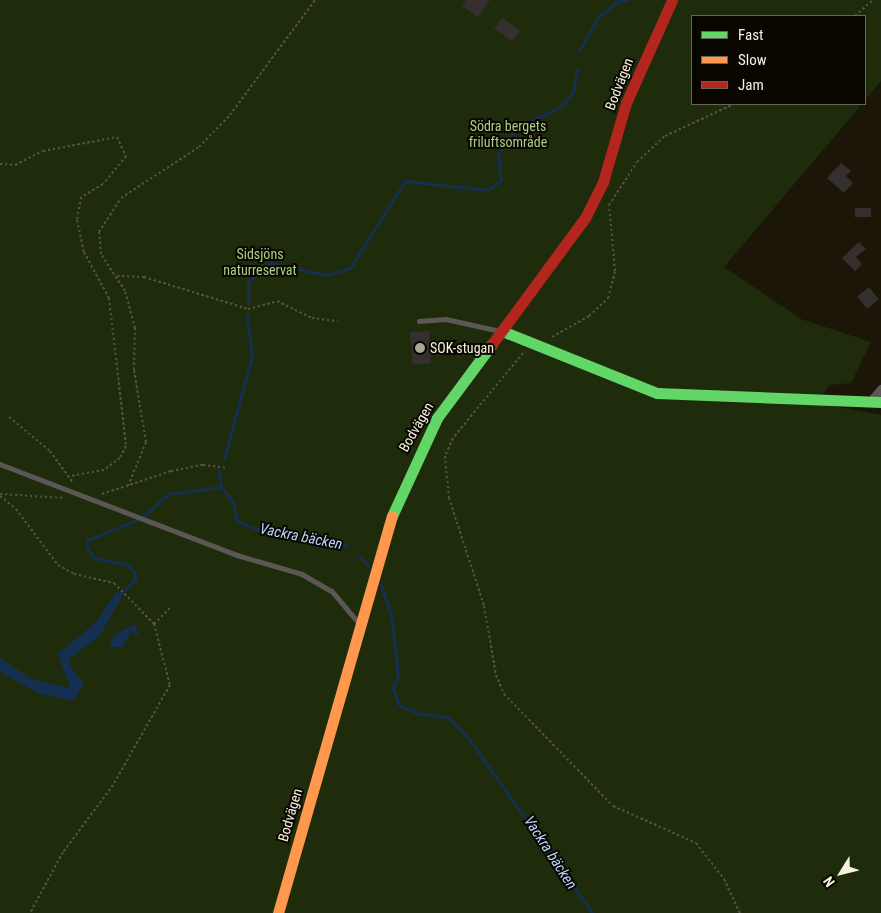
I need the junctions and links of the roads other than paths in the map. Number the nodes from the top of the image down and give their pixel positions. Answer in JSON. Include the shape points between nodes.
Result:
{"nodes":[{"id":1,"x":672,"y":0,"type":"edge"},
{"id":2,"x":418,"y":321,"type":"dead end"},
{"id":3,"x":502,"y":331,"type":"junction"},
{"id":4,"x":881,"y":388,"type":"edge"},
{"id":5,"x":876,"y":401,"type":"edge"},
{"id":6,"x":0,"y":464,"type":"edge"},
{"id":7,"x":359,"y":624,"type":"junction"},
{"id":8,"x":278,"y":913,"type":"edge"}],
"edges":[{"from":1,"to":3,"type":"street","name":"Bodvägen","via":[[626,103],[594,203],[563,252]]},
{"from":2,"to":3,"type":"lane","via":[[446,319]]},
{"from":3,"to":5,"type":"street","via":[[657,393]]},
{"from":3,"to":7,"type":"street","name":"Bodvägen","via":[[424,442],[398,496]]},
{"from":4,"to":5,"type":"street"},
{"from":6,"to":7,"type":"lane","via":[[302,574],[332,592]]},
{"from":7,"to":8,"type":"street","name":"Bodvägen"}]}
